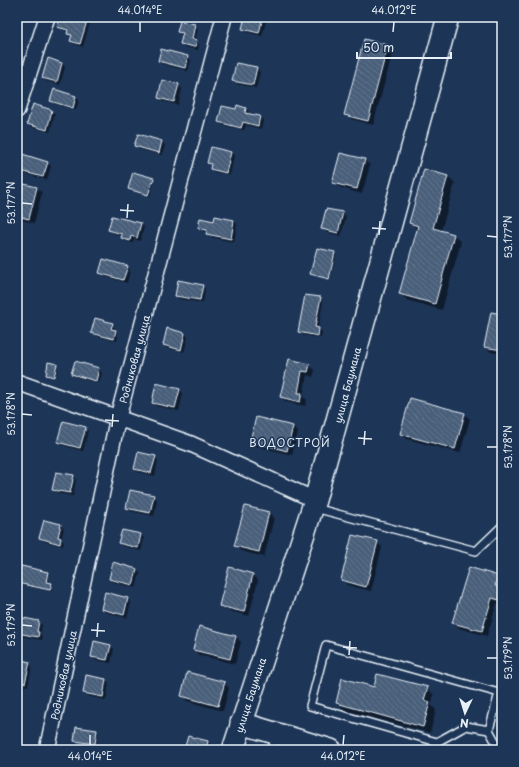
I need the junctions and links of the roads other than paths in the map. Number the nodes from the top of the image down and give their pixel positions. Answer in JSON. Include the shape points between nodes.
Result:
{"nodes":[{"id":1,"x":47,"y":17,"type":"edge"},
{"id":2,"x":224,"y":17,"type":"edge"},
{"id":3,"x":448,"y":17,"type":"edge"},
{"id":4,"x":17,"y":110,"type":"edge"},
{"id":5,"x":17,"y":382,"type":"edge"},
{"id":6,"x":118,"y":417,"type":"junction"},
{"id":7,"x":314,"y":504,"type":"junction"},
{"id":8,"x":502,"y":526,"type":"edge"},
{"id":9,"x":241,"y":723,"type":"junction"},
{"id":10,"x":489,"y":730,"type":"junction"},
{"id":11,"x":274,"y":742,"type":"edge"},
{"id":12,"x":47,"y":750,"type":"edge"},
{"id":13,"x":233,"y":750,"type":"edge"},
{"id":14,"x":331,"y":750,"type":"edge"},
{"id":15,"x":500,"y":750,"type":"edge"}],
"edges":[{"from":1,"to":4,"type":"street"},
{"from":2,"to":6,"type":"street","name":"Родниковая улица"},
{"from":3,"to":7,"type":"street","name":"улица Баумана"},
{"from":5,"to":6,"type":"street"},
{"from":6,"to":7,"type":"street","via":[[191,444]]},
{"from":6,"to":12,"type":"street","name":"Родниковая улица"},
{"from":7,"to":8,"type":"lane","via":[[476,551]]},
{"from":7,"to":9,"type":"street","name":"улица Баумана"},
{"from":9,"to":11,"type":"street"},
{"from":9,"to":13,"type":"street","name":"улица Баумана"},
{"from":10,"to":10,"type":"lane","via":[[499,693],[326,645],[310,706],[437,742],[466,726]]},
{"from":10,"to":15,"type":"lane"},
{"from":11,"to":14,"type":"street"}]}
